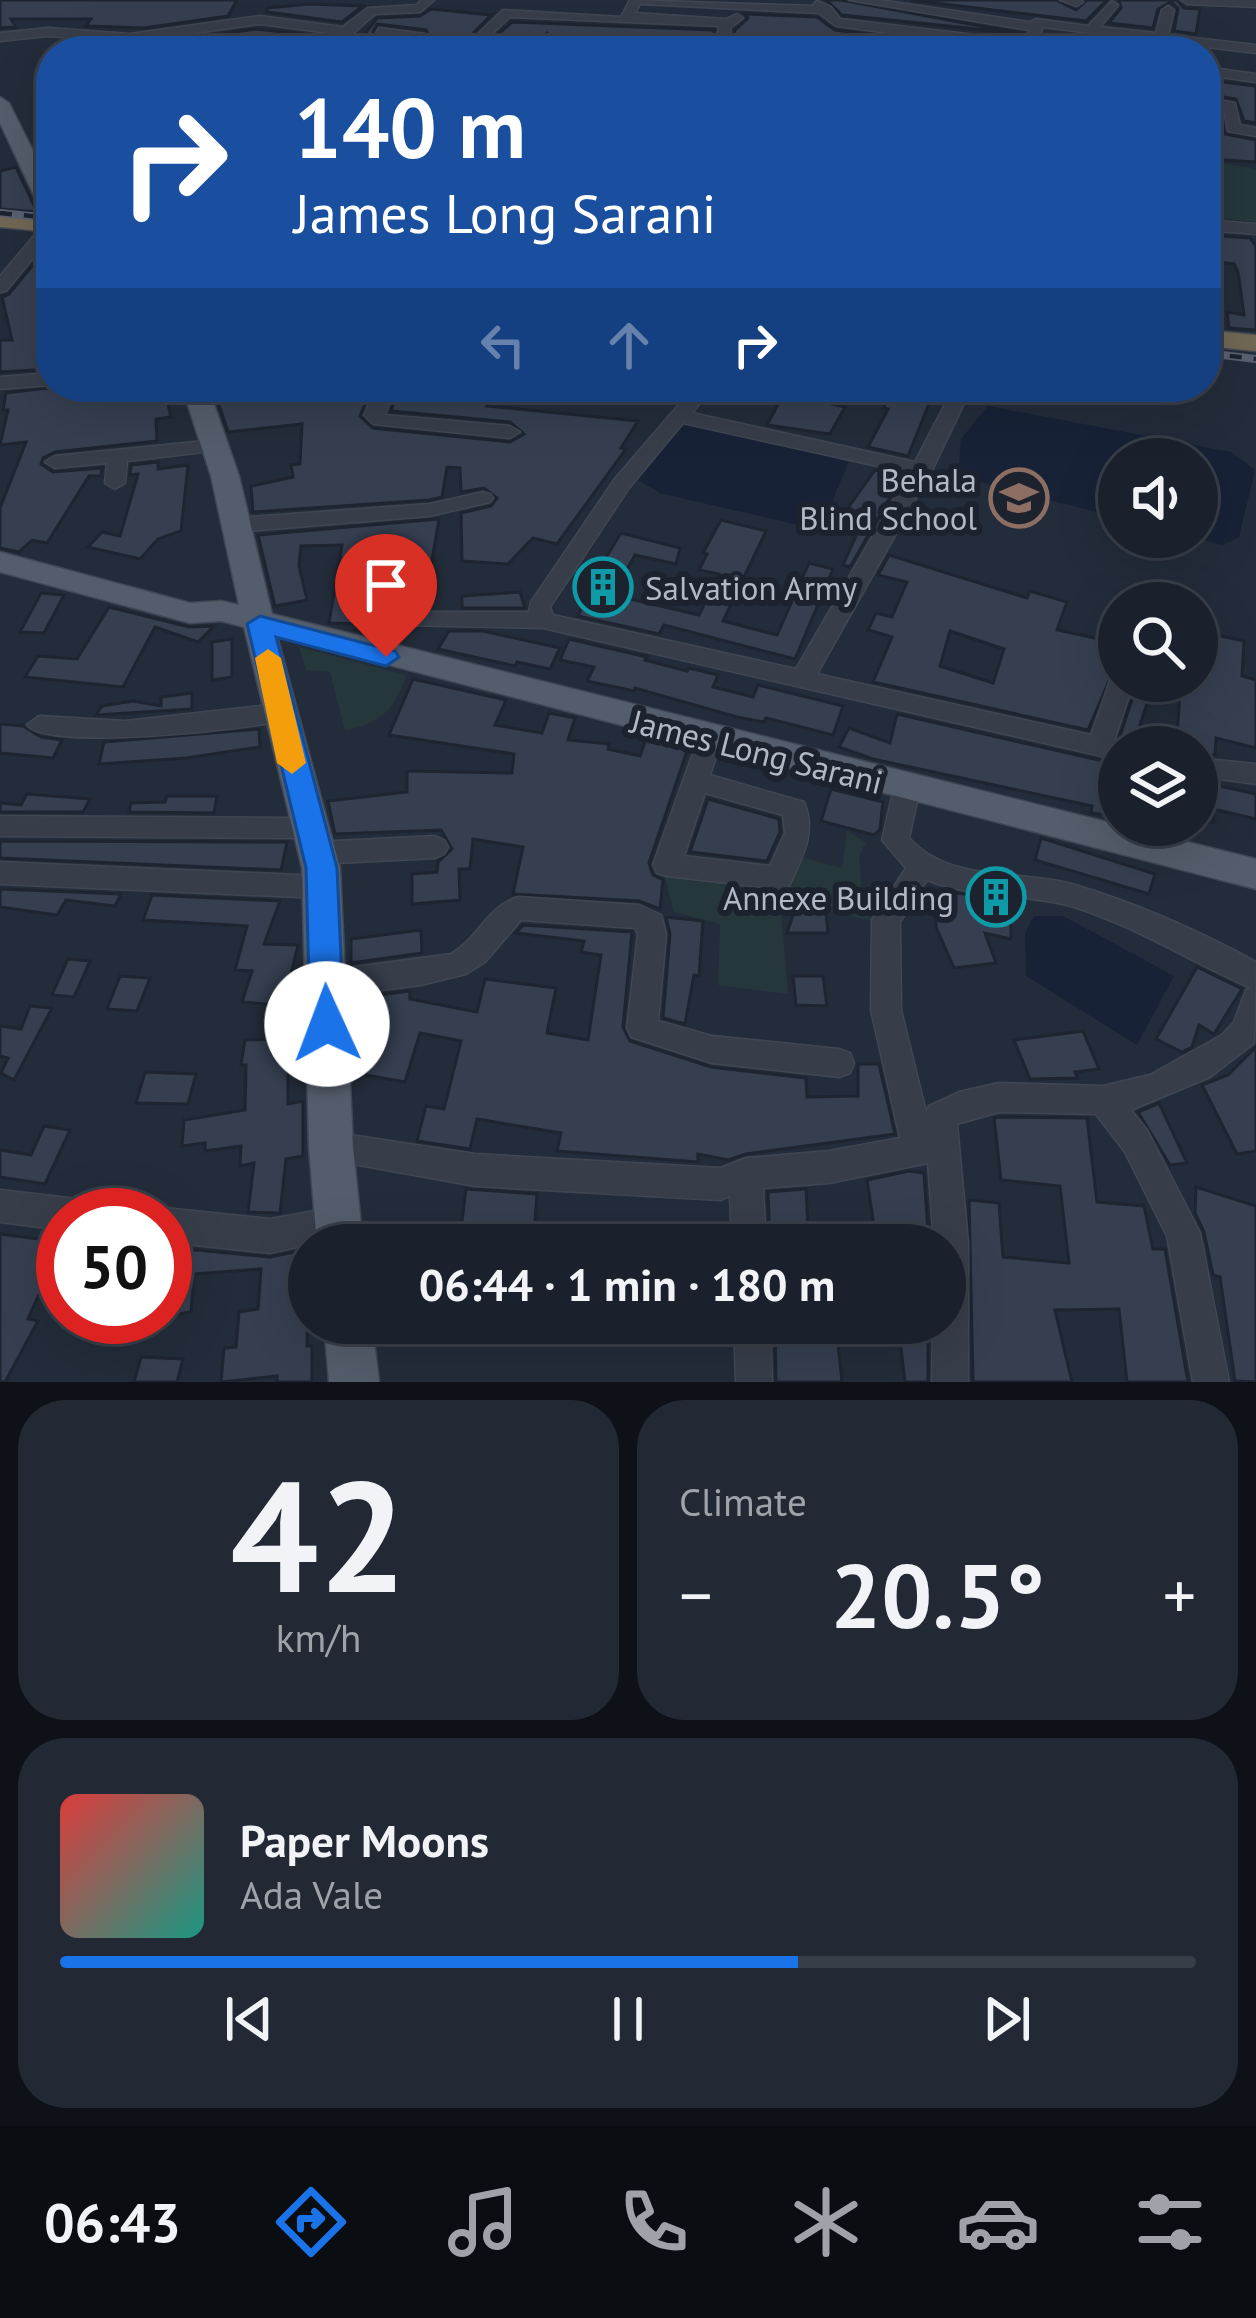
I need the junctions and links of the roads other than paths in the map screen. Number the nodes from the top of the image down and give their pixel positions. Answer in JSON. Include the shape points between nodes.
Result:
{"nodes":[{"id":1,"x":262,"y":0,"type":"edge"},
{"id":2,"x":428,"y":0,"type":"edge"},
{"id":3,"x":611,"y":0,"type":"edge"},
{"id":4,"x":636,"y":0,"type":"edge"},
{"id":5,"x":855,"y":0,"type":"edge"},
{"id":6,"x":1187,"y":0,"type":"edge"},
{"id":7,"x":727,"y":2,"type":"edge"},
{"id":8,"x":1256,"y":2,"type":"edge"},
{"id":9,"x":743,"y":5,"type":"junction"},
{"id":10,"x":1112,"y":5,"type":"dead end"},
{"id":11,"x":1168,"y":10,"type":"dead end"},
{"id":12,"x":827,"y":11,"type":"edge"},
{"id":13,"x":628,"y":16,"type":"junction"},
{"id":14,"x":260,"y":20,"type":"junction"},
{"id":15,"x":604,"y":20,"type":"junction"},
{"id":16,"x":728,"y":23,"type":"junction"},
{"id":17,"x":1036,"y":27,"type":"junction"},
{"id":18,"x":1091,"y":29,"type":"junction"},
{"id":19,"x":419,"y":34,"type":"dead end"},
{"id":20,"x":940,"y":34,"type":"joint"},
{"id":21,"x":103,"y":36,"type":"edge"},
{"id":22,"x":144,"y":36,"type":"edge"},
{"id":23,"x":328,"y":36,"type":"edge"},
{"id":24,"x":344,"y":36,"type":"edge"},
{"id":25,"x":388,"y":36,"type":"edge"},
{"id":26,"x":482,"y":36,"type":"edge"},
{"id":27,"x":725,"y":36,"type":"edge"},
{"id":28,"x":953,"y":36,"type":"edge"},
{"id":29,"x":1035,"y":36,"type":"edge"},
{"id":30,"x":1157,"y":36,"type":"edge"},
{"id":31,"x":1161,"y":36,"type":"edge"},
{"id":32,"x":0,"y":37,"type":"edge"},
{"id":33,"x":1221,"y":45,"type":"edge"},
{"id":34,"x":1256,"y":49,"type":"edge"},
{"id":35,"x":1221,"y":73,"type":"edge"},
{"id":36,"x":1256,"y":78,"type":"edge"},
{"id":37,"x":1221,"y":105,"type":"edge"},
{"id":38,"x":2,"y":112,"type":"edge"},
{"id":39,"x":1256,"y":132,"type":"edge"},
{"id":40,"x":36,"y":179,"type":"edge"},
{"id":41,"x":0,"y":205,"type":"edge"},
{"id":42,"x":36,"y":207,"type":"edge"},
{"id":43,"x":0,"y":220,"type":"edge"},
{"id":44,"x":36,"y":224,"type":"edge"},
{"id":45,"x":1221,"y":226,"type":"edge"},
{"id":46,"x":1256,"y":229,"type":"edge"},
{"id":47,"x":36,"y":243,"type":"edge"},
{"id":48,"x":0,"y":286,"type":"edge"},
{"id":49,"x":1221,"y":340,"type":"edge"},
{"id":50,"x":1256,"y":344,"type":"edge"},
{"id":51,"x":1221,"y":359,"type":"edge"},
{"id":52,"x":1256,"y":363,"type":"edge"},
{"id":53,"x":36,"y":381,"type":"edge"},
{"id":54,"x":0,"y":383,"type":"edge"},
{"id":55,"x":202,"y":402,"type":"edge"},
{"id":56,"x":380,"y":402,"type":"edge"},
{"id":57,"x":691,"y":402,"type":"edge"},
{"id":58,"x":956,"y":402,"type":"edge"},
{"id":59,"x":678,"y":416,"type":"junction"},
{"id":60,"x":510,"y":432,"type":"dead end"},
{"id":61,"x":215,"y":446,"type":"junction"},
{"id":62,"x":117,"y":457,"type":"junction"},
{"id":63,"x":55,"y":462,"type":"dead end"},
{"id":64,"x":922,"y":470,"type":"junction"},
{"id":65,"x":116,"y":483,"type":"dead end"},
{"id":66,"x":483,"y":498,"type":"dead end"},
{"id":67,"x":235,"y":525,"type":"junction"},
{"id":68,"x":0,"y":545,"type":"edge"},
{"id":69,"x":0,"y":562,"type":"edge"},
{"id":70,"x":221,"y":611,"type":"junction"},
{"id":71,"x":407,"y":620,"type":"dead end"},
{"id":72,"x":543,"y":620,"type":"junction"},
{"id":73,"x":260,"y":624,"type":"junction"},
{"id":74,"x":802,"y":679,"type":"junction"},
{"id":75,"x":279,"y":713,"type":"junction"},
{"id":76,"x":39,"y":725,"type":"dead end"},
{"id":77,"x":710,"y":740,"type":"junction"},
{"id":78,"x":1098,"y":746,"type":"edge"},
{"id":79,"x":1218,"y":769,"type":"edge"},
{"id":80,"x":1256,"y":774,"type":"edge"},
{"id":81,"x":694,"y":780,"type":"junction"},
{"id":82,"x":907,"y":788,"type":"junction"},
{"id":83,"x":0,"y":826,"type":"edge"},
{"id":84,"x":435,"y":847,"type":"dead end"},
{"id":85,"x":315,"y":856,"type":"junction"},
{"id":86,"x":922,"y":866,"type":"junction"},
{"id":87,"x":0,"y":873,"type":"edge"},
{"id":88,"x":1256,"y":874,"type":"edge"},
{"id":89,"x":1256,"y":977,"type":"edge"},
{"id":90,"x":325,"y":984,"type":"junction"},
{"id":91,"x":1256,"y":999,"type":"edge"},
{"id":92,"x":839,"y":1063,"type":"dead end"},
{"id":93,"x":1105,"y":1101,"type":"junction"},
{"id":94,"x":331,"y":1147,"type":"junction"},
{"id":95,"x":931,"y":1147,"type":"junction"},
{"id":96,"x":746,"y":1174,"type":"junction"},
{"id":97,"x":0,"y":1206,"type":"edge"},
{"id":98,"x":36,"y":1210,"type":"edge"},
{"id":99,"x":337,"y":1224,"type":"edge"},
{"id":100,"x":748,"y":1224,"type":"edge"},
{"id":101,"x":192,"y":1228,"type":"edge"},
{"id":102,"x":288,"y":1235,"type":"edge"},
{"id":103,"x":350,"y":1344,"type":"edge"},
{"id":104,"x":753,"y":1344,"type":"edge"},
{"id":105,"x":354,"y":1382,"type":"edge"},
{"id":106,"x":754,"y":1382,"type":"edge"},
{"id":107,"x":950,"y":1382,"type":"edge"},
{"id":108,"x":1210,"y":1382,"type":"edge"}],
"edges":[{"from":1,"to":14,"type":"street"},
{"from":2,"to":24,"type":"street","via":[[420,8],[372,10]]},
{"from":3,"to":15,"type":"street"},
{"from":4,"to":7,"type":"street"},
{"from":4,"to":13,"type":"street"},
{"from":5,"to":17,"type":"street"},
{"from":6,"to":8,"type":"street"},
{"from":7,"to":9,"type":"street"},
{"from":9,"to":12,"type":"street"},
{"from":9,"to":16,"type":"street"},
{"from":10,"to":18,"type":"street"},
{"from":11,"to":31,"type":"street"},
{"from":12,"to":20,"type":"street"},
{"from":13,"to":15,"type":"street"},
{"from":13,"to":16,"type":"street"},
{"from":14,"to":22,"type":"street"},
{"from":14,"to":23,"type":"street"},
{"from":15,"to":26,"type":"street","via":[[507,13]]},
{"from":16,"to":27,"type":"street"},
{"from":17,"to":18,"type":"street"},
{"from":17,"to":29,"type":"street"},
{"from":18,"to":30,"type":"street"},
{"from":19,"to":25,"type":"street"},
{"from":20,"to":28,"type":"street"},
{"from":21,"to":32,"type":"street"},
{"from":33,"to":34,"type":"street"},
{"from":35,"to":36,"type":"street"},
{"from":37,"to":39,"type":"street","via":[[1229,106],[1233,128]]},
{"from":38,"to":40,"type":"main road"},
{"from":41,"to":42,"type":"highway"},
{"from":43,"to":44,"type":"highway"},
{"from":45,"to":46,"type":"street"},
{"from":47,"to":48,"type":"street"},
{"from":49,"to":50,"type":"highway"},
{"from":51,"to":52,"type":"highway"},
{"from":53,"to":54,"type":"street"},
{"from":55,"to":61,"type":"main road"},
{"from":56,"to":60,"type":"street","via":[[380,420]]},
{"from":57,"to":59,"type":"street"},
{"from":58,"to":64,"type":"street"},
{"from":59,"to":64,"type":"street"},
{"from":59,"to":72,"type":"street","via":[[564,569],[539,607]]},
{"from":61,"to":62,"type":"street"},
{"from":61,"to":67,"type":"main road"},
{"from":62,"to":63,"type":"street"},
{"from":62,"to":65,"type":"street"},
{"from":64,"to":74,"type":"street"},
{"from":66,"to":67,"type":"street","via":[[408,513]]},
{"from":67,"to":73,"type":"main road"},
{"from":68,"to":70,"type":"main road","via":[[206,596]]},
{"from":69,"to":70,"type":"main road","via":[[190,613]]},
{"from":70,"to":73,"type":"main road","name":"James Long Sarani"},
{"from":71,"to":72,"type":"street"},
{"from":72,"to":74,"type":"street"},
{"from":73,"to":75,"type":"main road"},
{"from":73,"to":77,"type":"main road","name":"James Long Sarani"},
{"from":74,"to":78,"type":"street"},
{"from":75,"to":76,"type":"street","via":[[125,730]]},
{"from":75,"to":85,"type":"main road"},
{"from":77,"to":81,"type":"street"},
{"from":77,"to":82,"type":"main road","name":"James Long Sarani"},
{"from":79,"to":80,"type":"street"},
{"from":81,"to":81,"type":"street","via":[[667,865],[779,878],[798,833],[795,809]]},
{"from":82,"to":86,"type":"street","via":[[895,840]]},
{"from":82,"to":88,"type":"main road","name":"James Long Sarani"},
{"from":83,"to":85,"type":"street"},
{"from":84,"to":85,"type":"street"},
{"from":85,"to":87,"type":"street"},
{"from":85,"to":90,"type":"main road"},
{"from":86,"to":89,"type":"street","via":[[1110,908],[1191,939]]},
{"from":86,"to":95,"type":"street","via":[[886,920],[886,1010]]},
{"from":90,"to":92,"type":"street","via":[[461,964],[485,947],[502,914],[518,908],[639,917],[652,934],[642,1028],[725,1049]]},
{"from":90,"to":94,"type":"main road"},
{"from":91,"to":93,"type":"street","via":[[1243,1034],[1203,1066]]},
{"from":93,"to":95,"type":"street","via":[[961,1103],[940,1116]]},
{"from":93,"to":108,"type":"street","via":[[1183,1233]]},
{"from":94,"to":96,"type":"street","via":[[598,1180],[722,1184]]},
{"from":94,"to":99,"type":"main road"},
{"from":95,"to":96,"type":"street","via":[[829,1168]]},
{"from":95,"to":107,"type":"street","via":[[951,1243]]},
{"from":96,"to":100,"type":"street"},
{"from":97,"to":98,"type":"street"},
{"from":101,"to":102,"type":"street"},
{"from":103,"to":105,"type":"main road"},
{"from":104,"to":106,"type":"street"}]}
